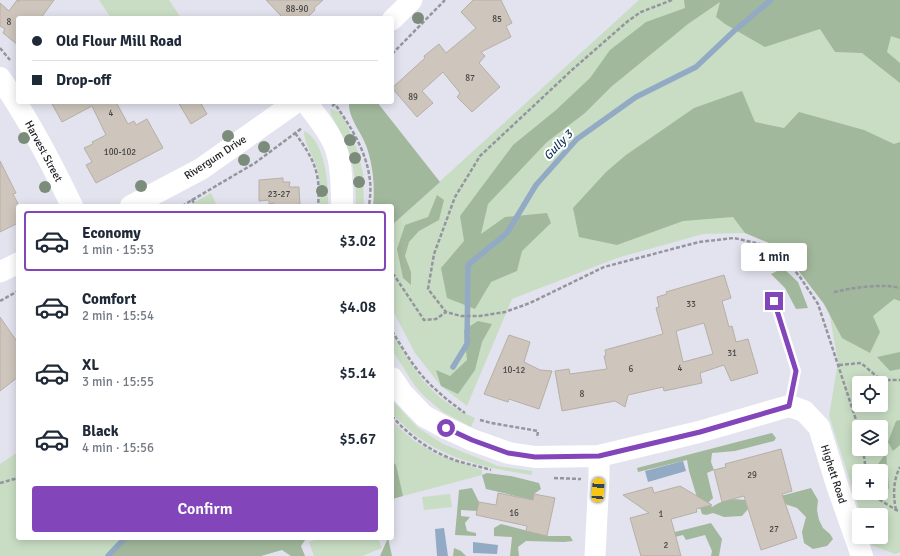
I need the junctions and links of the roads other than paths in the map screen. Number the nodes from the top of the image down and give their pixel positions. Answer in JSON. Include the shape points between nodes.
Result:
{"nodes":[{"id":1,"x":412,"y":0,"type":"edge"},
{"id":2,"x":394,"y":18,"type":"edge"},
{"id":3,"x":0,"y":78,"type":"edge"},
{"id":4,"x":16,"y":101,"type":"edge"},
{"id":5,"x":18,"y":104,"type":"edge"},
{"id":6,"x":293,"y":104,"type":"edge"},
{"id":7,"x":311,"y":109,"type":"edge"},
{"id":8,"x":71,"y":204,"type":"edge"},
{"id":9,"x":135,"y":204,"type":"edge"},
{"id":10,"x":342,"y":204,"type":"edge"},
{"id":11,"x":16,"y":264,"type":"edge"},
{"id":12,"x":0,"y":272,"type":"edge"},
{"id":13,"x":774,"y":301,"type":"dead end"},
{"id":14,"x":394,"y":381,"type":"edge"},
{"id":15,"x":789,"y":406,"type":"junction"},
{"id":16,"x":599,"y":466,"type":"junction"},
{"id":17,"x":595,"y":556,"type":"edge"},
{"id":18,"x":862,"y":556,"type":"edge"}],
"edges":[{"from":1,"to":2,"type":"street"},
{"from":3,"to":4,"type":"street","name":"Harvest Street"},
{"from":5,"to":8,"type":"street","name":"Harvest Street"},
{"from":6,"to":9,"type":"street","name":"Rivergum Drive","via":[[201,169]]},
{"from":7,"to":10,"type":"street","via":[[338,155]]},
{"from":11,"to":12,"type":"street"},
{"from":13,"to":15,"type":"lane","via":[[796,371]]},
{"from":14,"to":16,"type":"street","via":[[424,416],[472,440],[508,453]]},
{"from":15,"to":16,"type":"street","via":[[700,432]]},
{"from":15,"to":18,"type":"street","name":"Highett Road","via":[[804,411],[819,427]]},
{"from":16,"to":17,"type":"street"}]}
